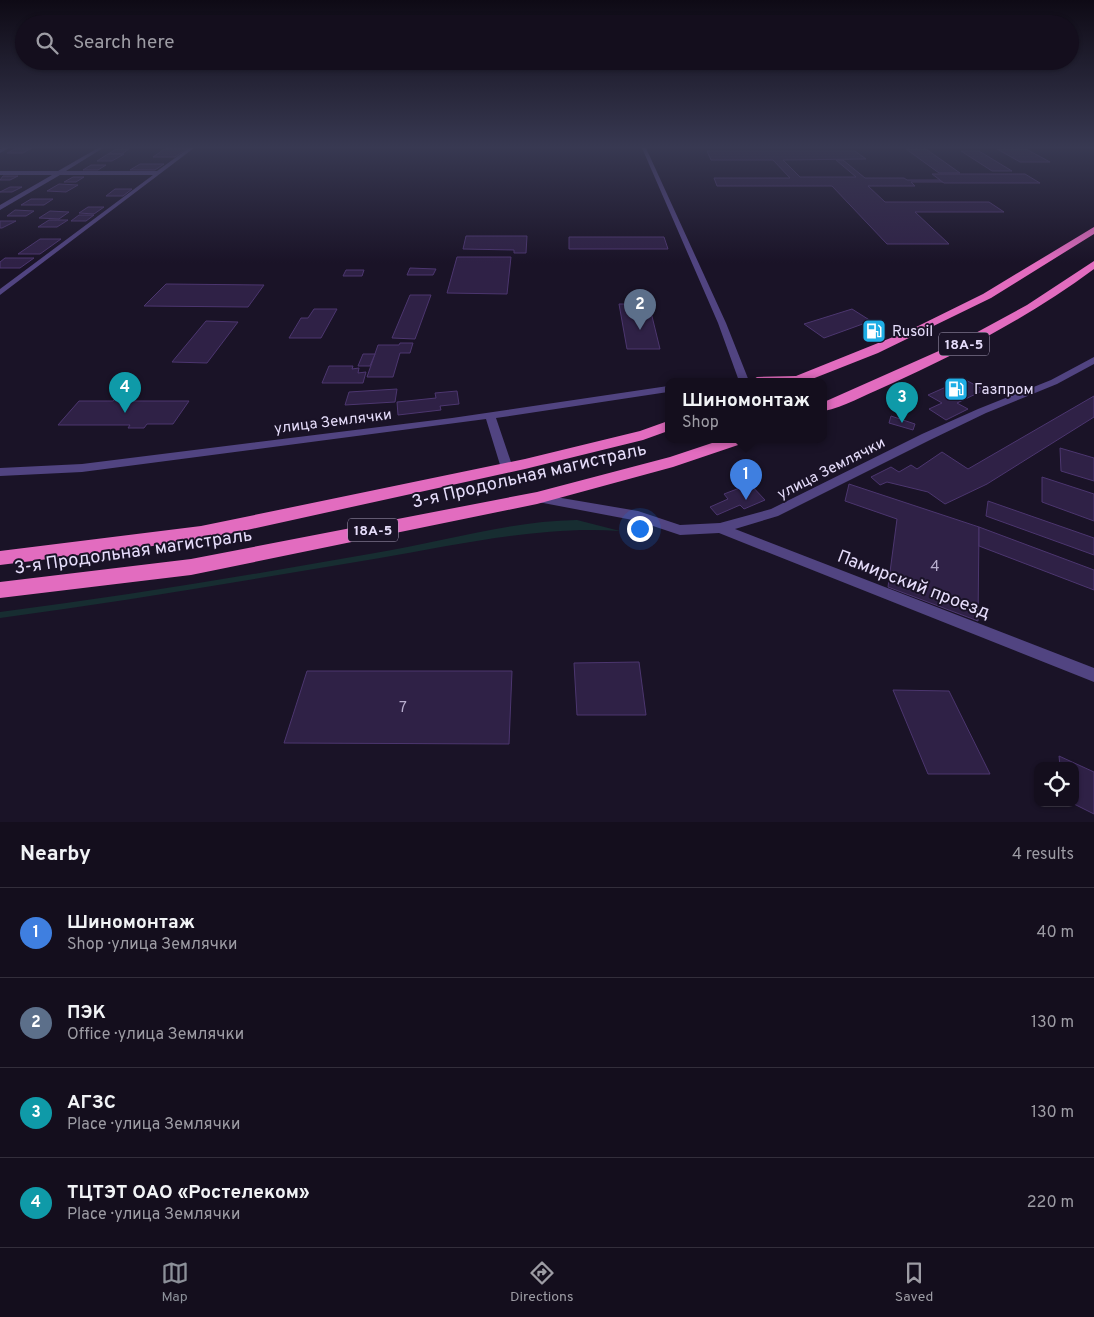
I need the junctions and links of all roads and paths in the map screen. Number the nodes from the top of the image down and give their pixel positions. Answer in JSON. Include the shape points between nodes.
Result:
{"nodes":[{"id":1,"x":37,"y":186,"type":"edge"},
{"id":2,"x":140,"y":186,"type":"edge"},
{"id":3,"x":661,"y":186,"type":"edge"},
{"id":4,"x":0,"y":208,"type":"edge"},
{"id":5,"x":1094,"y":230,"type":"edge"},
{"id":6,"x":1094,"y":264,"type":"edge"},
{"id":7,"x":0,"y":293,"type":"edge"},
{"id":8,"x":1094,"y":360,"type":"edge"},
{"id":9,"x":743,"y":378,"type":"edge"},
{"id":10,"x":805,"y":378,"type":"edge"},
{"id":11,"x":665,"y":389,"type":"edge"},
{"id":12,"x":827,"y":406,"type":"edge"},
{"id":13,"x":490,"y":415,"type":"junction"},
{"id":14,"x":665,"y":427,"type":"edge"},
{"id":15,"x":728,"y":443,"type":"edge"},
{"id":16,"x":507,"y":468,"type":"junction"},
{"id":17,"x":0,"y":472,"type":"edge"},
{"id":18,"x":537,"y":498,"type":"junction"},
{"id":19,"x":720,"y":528,"type":"junction"},
{"id":20,"x":0,"y":558,"type":"edge"},
{"id":21,"x":0,"y":590,"type":"edge"},
{"id":22,"x":1094,"y":674,"type":"edge"}],
"edges":[{"from":1,"to":4,"type":"street"},
{"from":2,"to":7,"type":"street"},
{"from":3,"to":9,"type":"street"},
{"from":5,"to":10,"type":"highway","number":"18А-5","via":[[1051,260],[973,304],[892,344]]},
{"from":6,"to":12,"type":"highway","number":"18А-5","via":[[1012,319],[925,364]]},
{"from":8,"to":19,"type":"street","name":"улица Землячки","via":[[1054,382],[982,411],[774,513]]},
{"from":11,"to":13,"type":"street","name":"улица Землячки"},
{"from":13,"to":16,"type":"street"},
{"from":13,"to":17,"type":"street","name":"улица Землячки","via":[[82,468]]},
{"from":14,"to":16,"type":"highway","name":"3-я Продольная магистраль","number":"18А-5"},
{"from":15,"to":18,"type":"highway","name":"3-я Продольная магистраль","number":"18А-5","via":[[673,462]]},
{"from":16,"to":20,"type":"highway","name":"3-я Продольная магистраль","number":"18А-5","via":[[201,533]]},
{"from":18,"to":19,"type":"street","name":"улица Землячки","via":[[638,516],[680,530]]},
{"from":18,"to":21,"type":"highway","name":"3-я Продольная магистраль","number":"18А-5","via":[[191,567]]},
{"from":19,"to":22,"type":"street","name":"Памирский проезд"}]}
